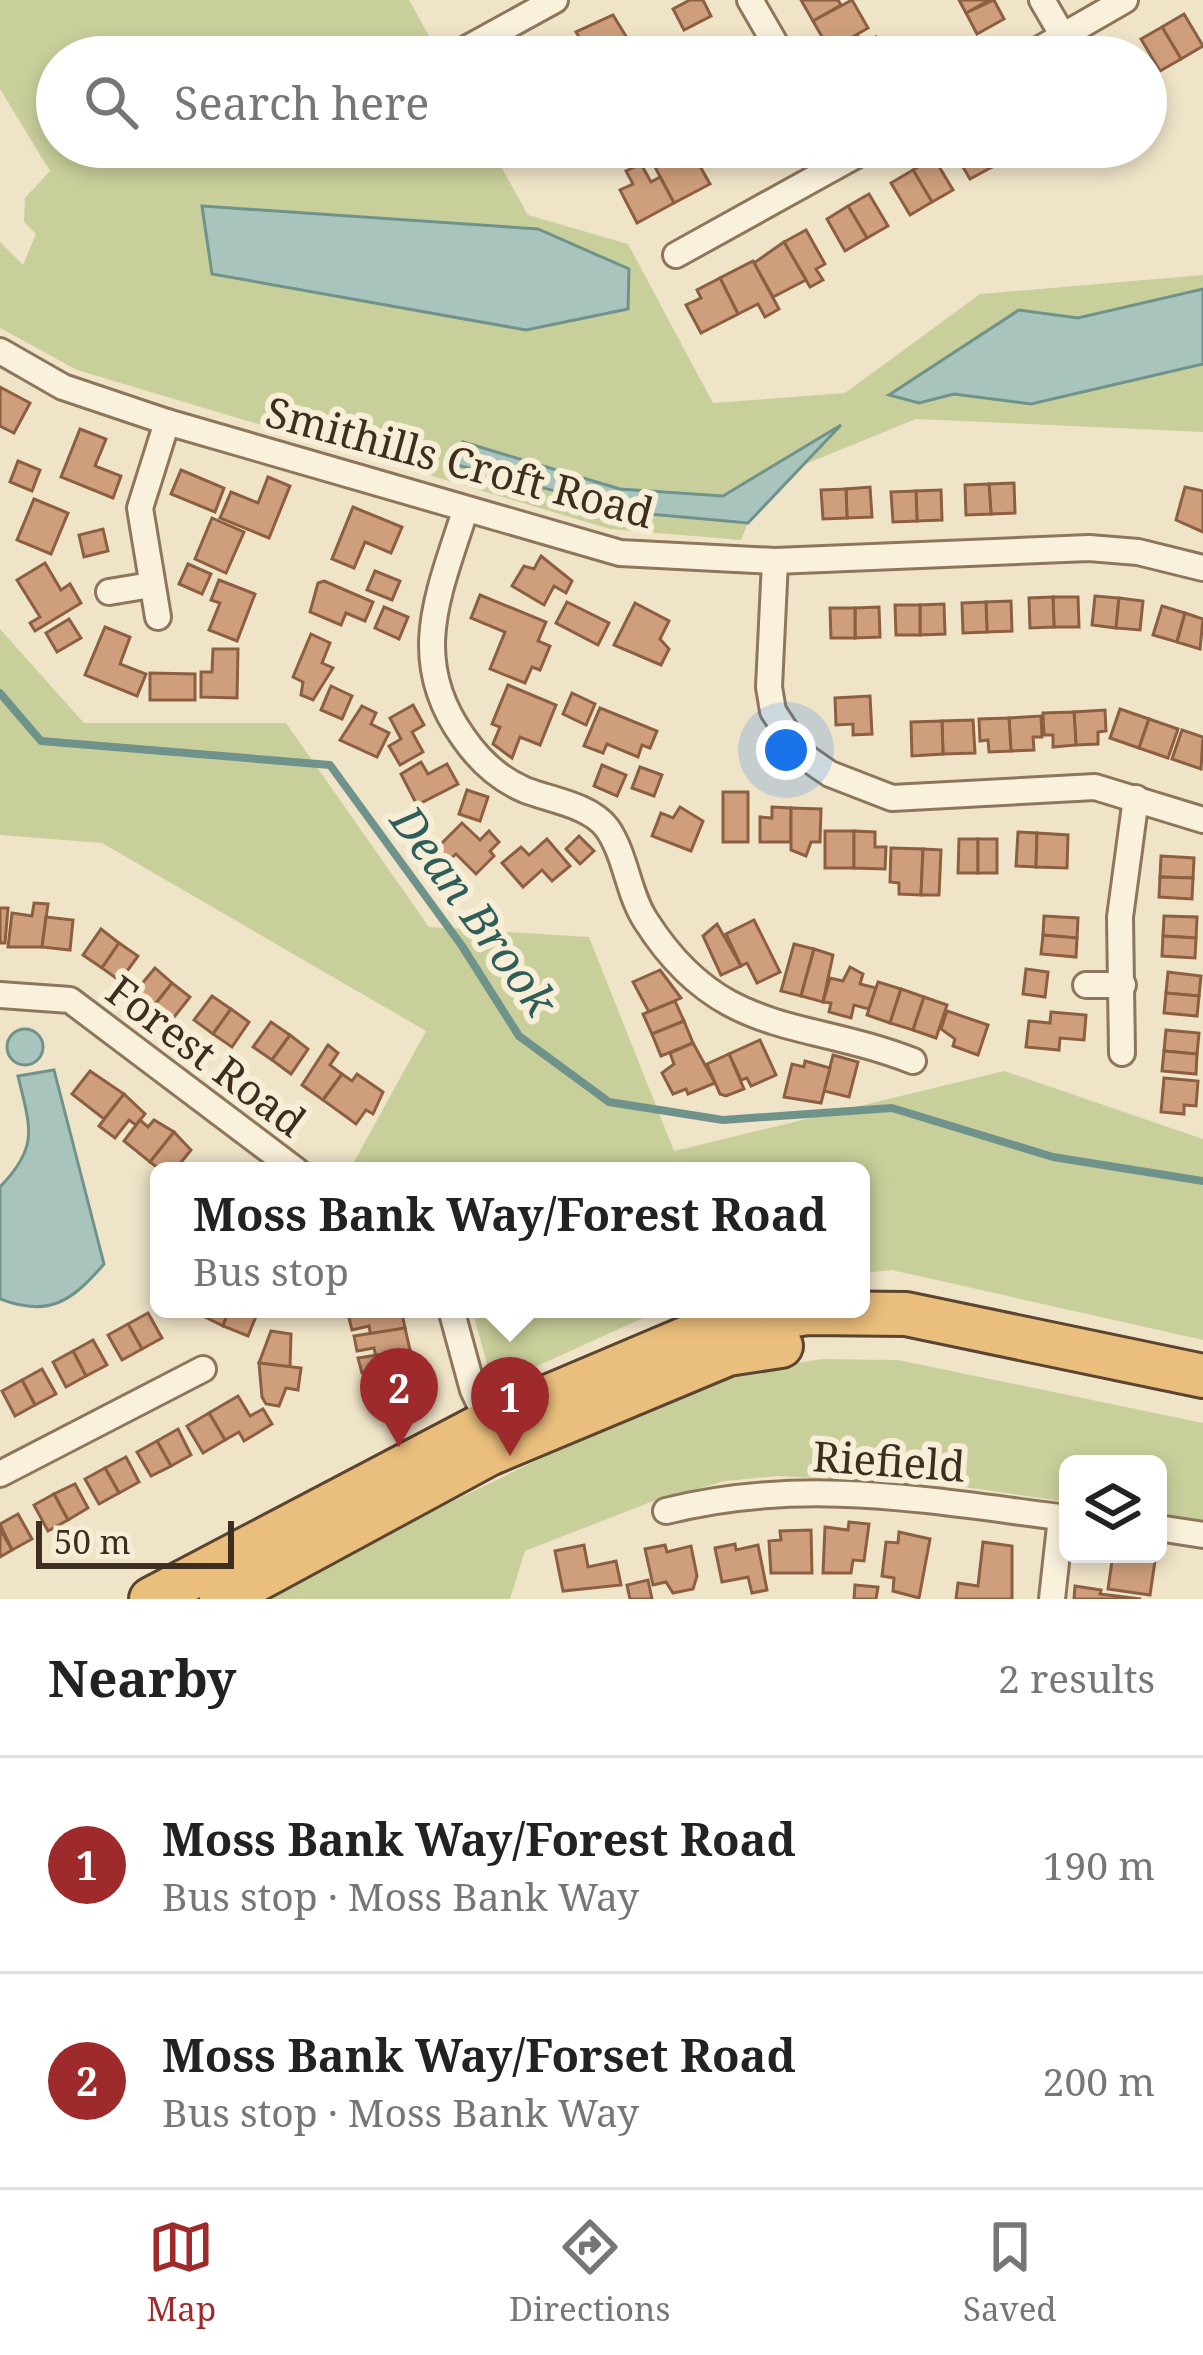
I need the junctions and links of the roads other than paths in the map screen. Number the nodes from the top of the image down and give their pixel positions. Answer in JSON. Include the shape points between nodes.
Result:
{"nodes":[{"id":1,"x":555,"y":0,"type":"edge"},
{"id":2,"x":750,"y":0,"type":"edge"},
{"id":3,"x":1042,"y":0,"type":"edge"},
{"id":4,"x":1125,"y":0,"type":"edge"},
{"id":5,"x":490,"y":36,"type":"edge"},
{"id":6,"x":771,"y":36,"type":"edge"},
{"id":7,"x":1063,"y":36,"type":"joint"},
{"id":8,"x":818,"y":168,"type":"edge"},
{"id":9,"x":676,"y":255,"type":"dead end"},
{"id":10,"x":0,"y":351,"type":"edge"},
{"id":11,"x":167,"y":422,"type":"junction"},
{"id":12,"x":465,"y":511,"type":"junction"},
{"id":13,"x":776,"y":561,"type":"junction"},
{"id":14,"x":1203,"y":568,"type":"edge"},
{"id":15,"x":151,"y":585,"type":"junction"},
{"id":16,"x":109,"y":592,"type":"dead end"},
{"id":17,"x":158,"y":617,"type":"dead end"},
{"id":18,"x":1136,"y":798,"type":"junction"},
{"id":19,"x":1203,"y":820,"type":"edge"},
{"id":20,"x":1086,"y":985,"type":"dead end"},
{"id":21,"x":1123,"y":985,"type":"junction"},
{"id":22,"x":0,"y":994,"type":"edge"},
{"id":23,"x":1122,"y":1053,"type":"dead end"},
{"id":24,"x":900,"y":1063,"type":"dead end"},
{"id":25,"x":285,"y":1162,"type":"edge"},
{"id":26,"x":870,"y":1314,"type":"edge"},
{"id":27,"x":454,"y":1318,"type":"edge"},
{"id":28,"x":775,"y":1318,"type":"edge"},
{"id":29,"x":203,"y":1369,"type":"dead end"},
{"id":30,"x":1203,"y":1376,"type":"edge"},
{"id":31,"x":1203,"y":1403,"type":"edge"},
{"id":32,"x":488,"y":1422,"type":"junction"},
{"id":33,"x":0,"y":1474,"type":"edge"},
{"id":34,"x":666,"y":1511,"type":"dead end"},
{"id":35,"x":1059,"y":1517,"type":"edge"},
{"id":36,"x":1167,"y":1529,"type":"edge"},
{"id":37,"x":1203,"y":1535,"type":"edge"},
{"id":38,"x":1059,"y":1552,"type":"edge"},
{"id":39,"x":151,"y":1599,"type":"edge"},
{"id":40,"x":221,"y":1599,"type":"edge"},
{"id":41,"x":1052,"y":1599,"type":"edge"}],
"edges":[{"from":1,"to":5,"type":"street"},
{"from":2,"to":6,"type":"street"},
{"from":3,"to":7,"type":"street"},
{"from":4,"to":7,"type":"street"},
{"from":8,"to":9,"type":"street"},
{"from":10,"to":11,"type":"street","name":"Smithills Croft Road","via":[[63,386]]},
{"from":11,"to":12,"type":"street","name":"Smithills Croft Road"},
{"from":11,"to":15,"type":"street","via":[[140,508]]},
{"from":12,"to":13,"type":"street","name":"Smithills Croft Road","via":[[620,553]]},
{"from":12,"to":24,"type":"street","via":[[431,640],[433,679],[468,745],[520,788],[606,827],[646,921],[726,1004],[767,1024],[849,1037]]},
{"from":13,"to":14,"type":"street","name":"Smithills Croft Road","via":[[1089,548]]},
{"from":13,"to":18,"type":"street","via":[[773,711],[801,754],[830,774],[892,798],[1095,787]]},
{"from":15,"to":16,"type":"street"},
{"from":15,"to":17,"type":"street"},
{"from":18,"to":19,"type":"street"},
{"from":18,"to":21,"type":"street","via":[[1120,917]]},
{"from":20,"to":21,"type":"street"},
{"from":21,"to":23,"type":"street"},
{"from":22,"to":25,"type":"street","name":"Forest Road","via":[[70,1000]]},
{"from":26,"to":30,"type":"highway","via":[[906,1314]]},
{"from":27,"to":32,"type":"street"},
{"from":28,"to":32,"type":"highway","via":[[710,1328]]},
{"from":29,"to":33,"type":"street"},
{"from":31,"to":40,"type":"highway","via":[[905,1343],[814,1341],[728,1354],[489,1454]]},
{"from":32,"to":39,"type":"highway"},
{"from":34,"to":35,"type":"street","name":"Riefield","via":[[714,1512],[777,1492],[943,1498]]},
{"from":36,"to":37,"type":"street"},
{"from":38,"to":41,"type":"street","name":"Riefield"}]}
